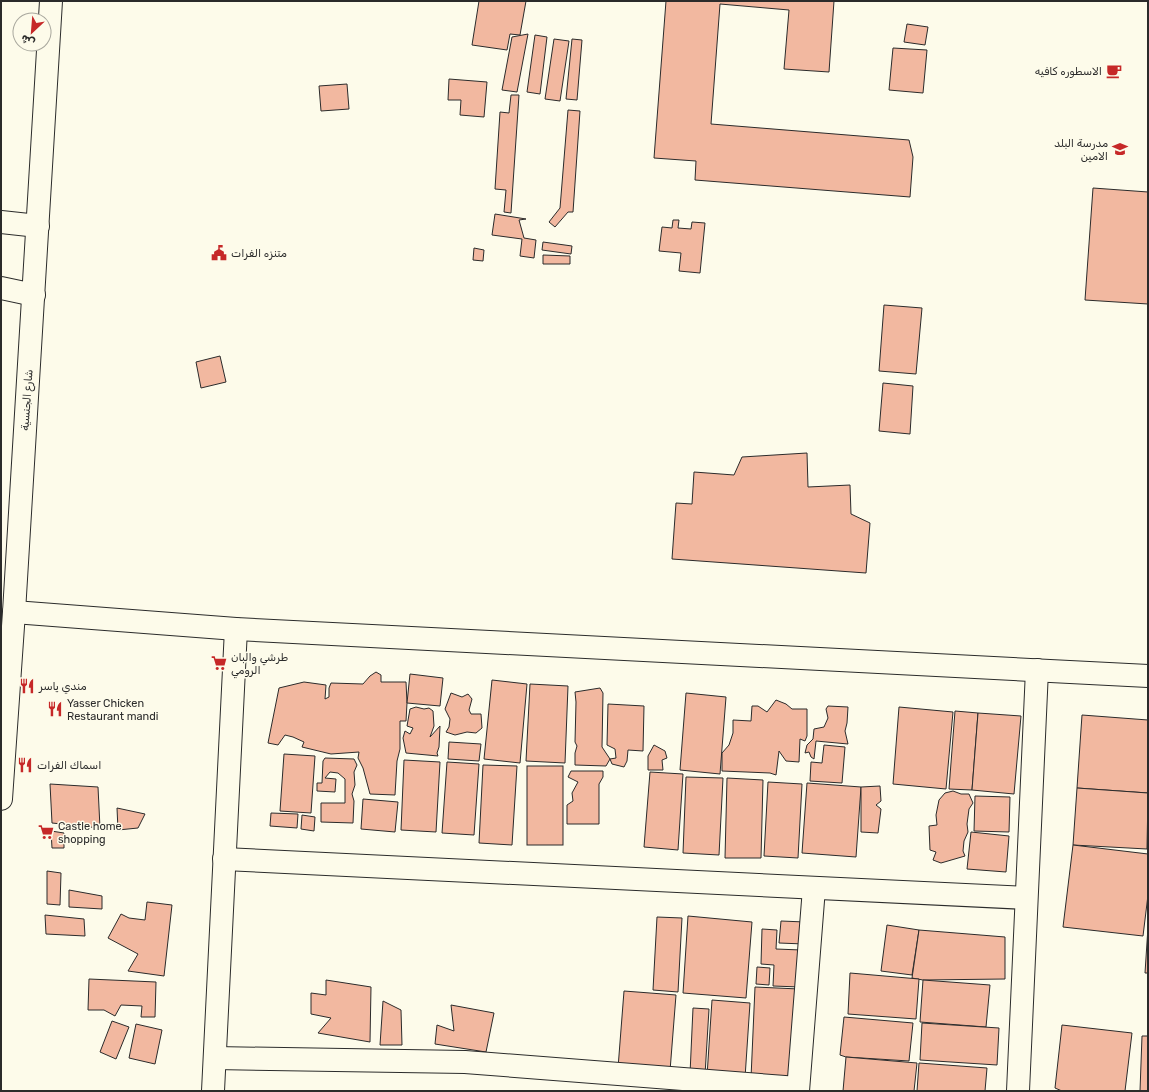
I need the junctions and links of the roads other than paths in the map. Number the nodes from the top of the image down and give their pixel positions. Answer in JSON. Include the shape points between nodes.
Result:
{"nodes":[{"id":1,"x":52,"y":1,"type":"edge"},
{"id":2,"x":1,"y":222,"type":"edge"},
{"id":3,"x":38,"y":226,"type":"junction"},
{"id":4,"x":1,"y":288,"type":"edge"},
{"id":5,"x":34,"y":295,"type":"junction"},
{"id":6,"x":14,"y":612,"type":"junction"},
{"id":7,"x":236,"y":629,"type":"junction"},
{"id":8,"x":1037,"y":670,"type":"junction"},
{"id":9,"x":1148,"y":676,"type":"edge"},
{"id":10,"x":1,"y":799,"type":"edge"},
{"id":11,"x":224,"y":859,"type":"junction"},
{"id":12,"x":814,"y":888,"type":"junction"},
{"id":13,"x":1026,"y":898,"type":"junction"},
{"id":14,"x":215,"y":1058,"type":"junction"},
{"id":15,"x":798,"y":1090,"type":"edge"},
{"id":16,"x":213,"y":1091,"type":"edge"},
{"id":17,"x":1018,"y":1091,"type":"edge"}],
"edges":[{"from":1,"to":3,"type":"street","name":"شارع الجنسية"},
{"from":2,"to":3,"type":"street"},
{"from":3,"to":5,"type":"street","name":"شارع الجنسية"},
{"from":4,"to":5,"type":"street"},
{"from":5,"to":6,"type":"street","name":"شارع الجنسية"},
{"from":6,"to":7,"type":"street"},
{"from":6,"to":10,"type":"street","name":"شارع الجنسية"},
{"from":7,"to":8,"type":"street"},
{"from":7,"to":11,"type":"street"},
{"from":8,"to":9,"type":"street"},
{"from":8,"to":13,"type":"street"},
{"from":11,"to":12,"type":"street"},
{"from":11,"to":14,"type":"street"},
{"from":12,"to":13,"type":"street"},
{"from":12,"to":15,"type":"street"},
{"from":13,"to":17,"type":"street"},
{"from":14,"to":15,"type":"street","via":[[465,1062]]},
{"from":14,"to":16,"type":"street"}]}
